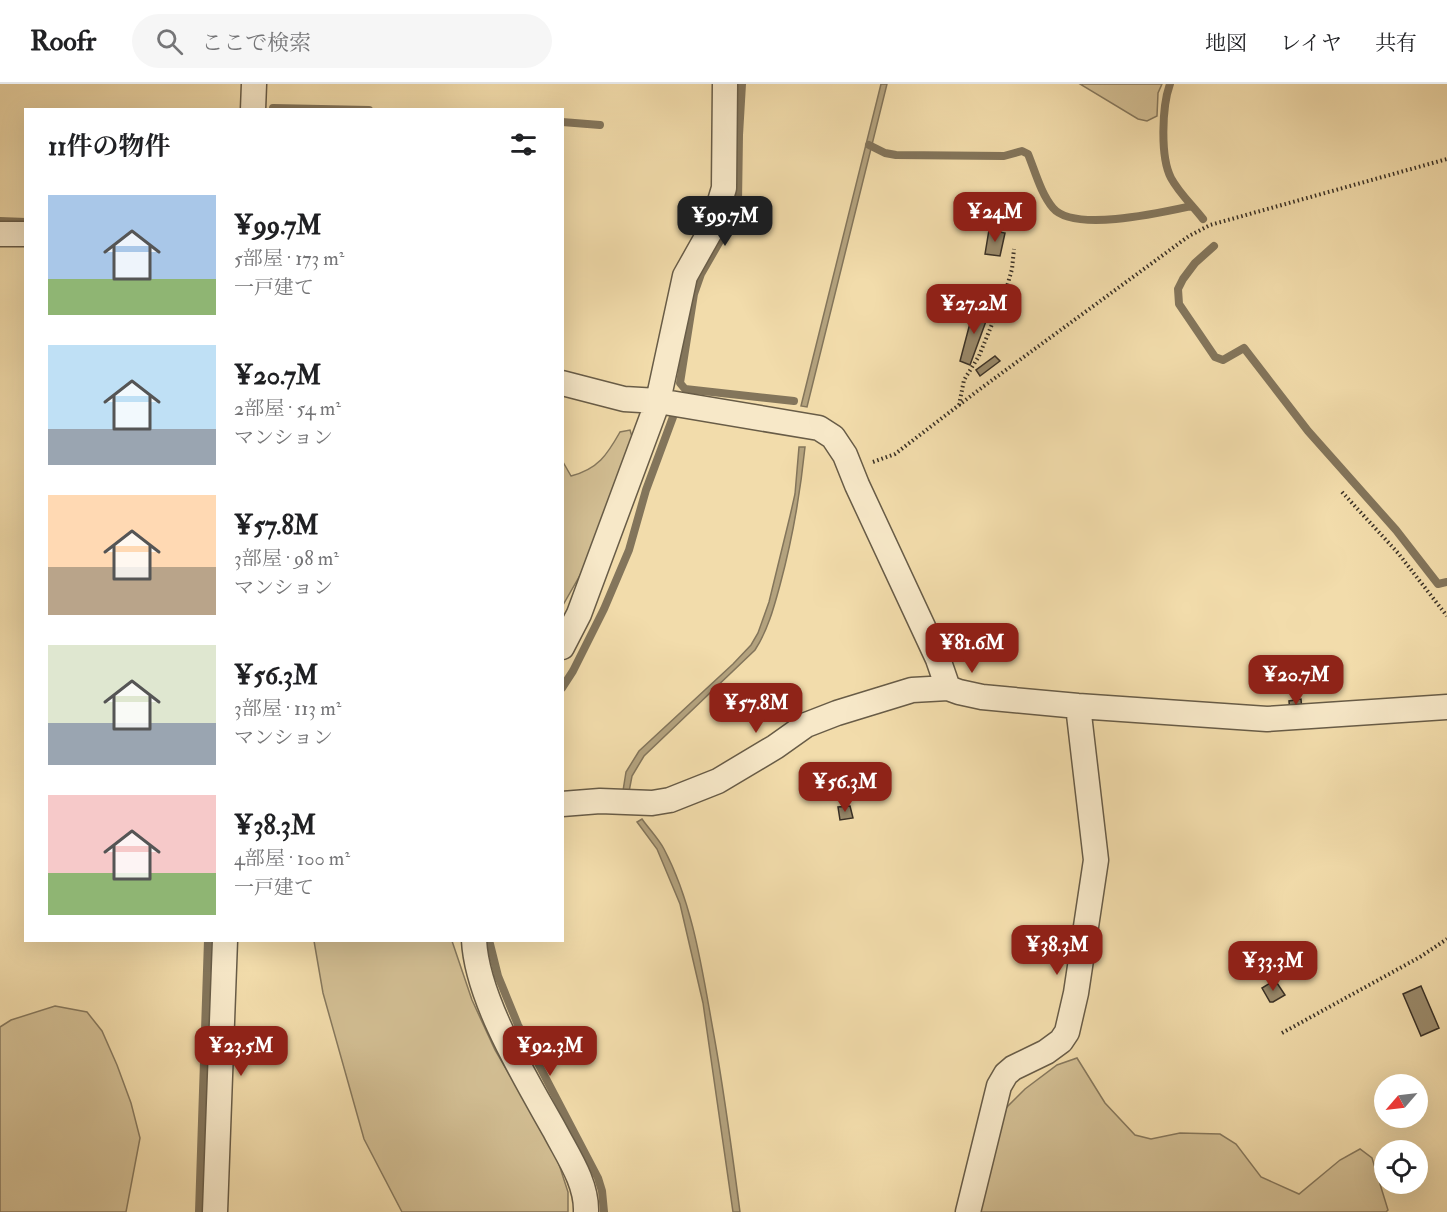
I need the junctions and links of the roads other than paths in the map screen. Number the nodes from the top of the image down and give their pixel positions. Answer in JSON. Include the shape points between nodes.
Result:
{"nodes":[{"id":1,"x":254,"y":84,"type":"edge"},
{"id":2,"x":725,"y":84,"type":"edge"},
{"id":3,"x":253,"y":108,"type":"edge"},
{"id":4,"x":0,"y":234,"type":"edge"},
{"id":5,"x":24,"y":234,"type":"edge"},
{"id":6,"x":564,"y":384,"type":"edge"},
{"id":7,"x":658,"y":401,"type":"junction"},
{"id":8,"x":564,"y":643,"type":"edge"},
{"id":9,"x":948,"y":688,"type":"junction"},
{"id":10,"x":1078,"y":706,"type":"junction"},
{"id":11,"x":1447,"y":707,"type":"edge"},
{"id":12,"x":564,"y":804,"type":"edge"},
{"id":13,"x":225,"y":942,"type":"edge"},
{"id":14,"x":474,"y":942,"type":"edge"},
{"id":15,"x":215,"y":1212,"type":"edge"},
{"id":16,"x":585,"y":1212,"type":"edge"},
{"id":17,"x":968,"y":1212,"type":"edge"}],
"edges":[{"from":1,"to":3,"type":"street"},
{"from":2,"to":7,"type":"street","via":[[724,188],[712,228],[685,276]]},
{"from":4,"to":5,"type":"street"},
{"from":6,"to":7,"type":"street","via":[[624,399]]},
{"from":7,"to":8,"type":"street","via":[[579,614]]},
{"from":7,"to":9,"type":"street","via":[[819,428],[833,437],[845,455]]},
{"from":9,"to":10,"type":"street","via":[[982,697]]},
{"from":9,"to":12,"type":"street","via":[[912,690],[806,725],[718,781],[670,800]]},
{"from":10,"to":11,"type":"street","via":[[1267,719]]},
{"from":10,"to":17,"type":"street","via":[[1096,860],[1076,993],[1067,1032],[1061,1041],[1013,1068],[999,1086]]},
{"from":13,"to":15,"type":"street"},
{"from":14,"to":16,"type":"street","via":[[489,1001],[573,1165],[584,1192]]}]}
